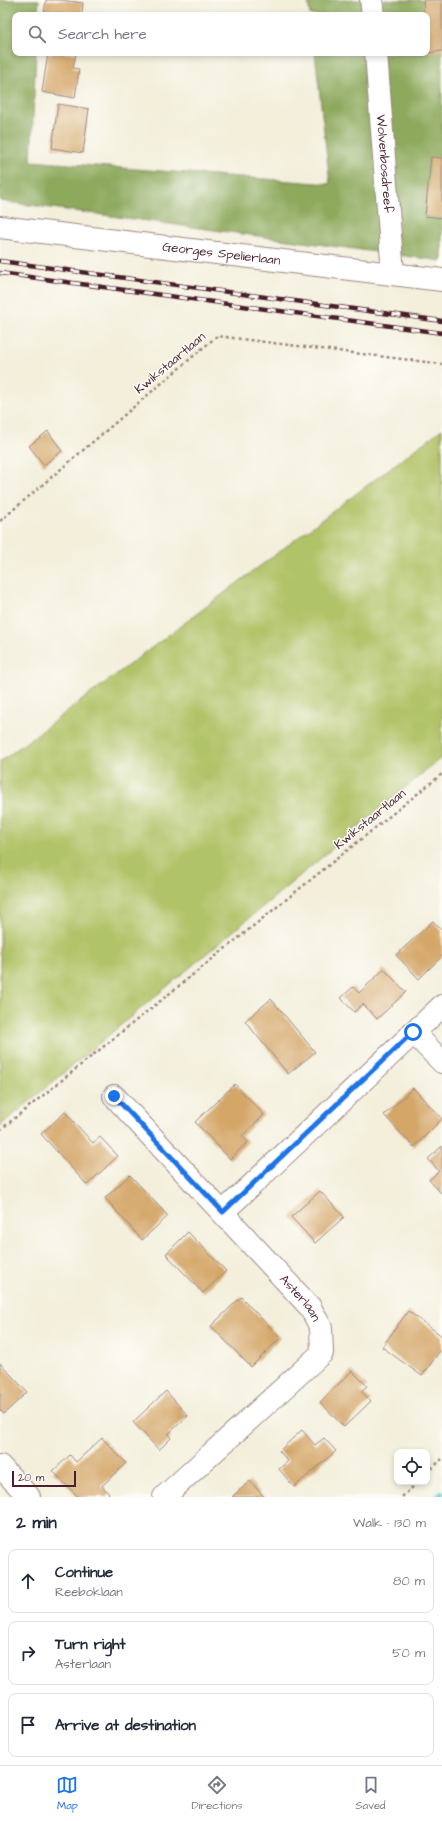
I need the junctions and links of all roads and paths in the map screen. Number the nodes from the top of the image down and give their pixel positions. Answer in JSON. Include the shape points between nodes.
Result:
{"nodes":[{"id":1,"x":372,"y":0,"type":"edge"},
{"id":2,"x":373,"y":12,"type":"edge"},
{"id":3,"x":376,"y":56,"type":"edge"},
{"id":4,"x":0,"y":227,"type":"edge"},
{"id":5,"x":393,"y":274,"type":"junction"},
{"id":6,"x":442,"y":280,"type":"edge"},
{"id":7,"x":442,"y":364,"type":"edge"},
{"id":8,"x":0,"y":521,"type":"edge"},
{"id":9,"x":442,"y":774,"type":"edge"},
{"id":10,"x":442,"y":1006,"type":"edge"},
{"id":11,"x":413,"y":1032,"type":"junction"},
{"id":12,"x":442,"y":1062,"type":"edge"},
{"id":13,"x":114,"y":1096,"type":"dead end"},
{"id":14,"x":0,"y":1130,"type":"edge"},
{"id":15,"x":223,"y":1212,"type":"junction"},
{"id":16,"x":442,"y":1459,"type":"edge"},
{"id":17,"x":0,"y":1466,"type":"edge"},
{"id":18,"x":430,"y":1470,"type":"edge"},
{"id":19,"x":415,"y":1485,"type":"edge"},
{"id":20,"x":29,"y":1497,"type":"edge"},
{"id":21,"x":164,"y":1497,"type":"edge"},
{"id":22,"x":402,"y":1497,"type":"edge"}],
"edges":[{"from":1,"to":2,"type":"street"},
{"from":3,"to":5,"type":"street","name":"Wolvenbosdreef"},
{"from":4,"to":5,"type":"street","name":"Georges Spelierlaan"},
{"from":5,"to":6,"type":"street","name":"Georges Spelierlaan"},
{"from":7,"to":8,"type":"path","name":"Kwikstaartlaan","via":[[217,336]]},
{"from":9,"to":14,"type":"path","name":"Kwikstaartlaan"},
{"from":10,"to":11,"type":"street"},
{"from":11,"to":12,"type":"street"},
{"from":11,"to":15,"type":"street"},
{"from":13,"to":15,"type":"street","name":"Asterlaan"},
{"from":15,"to":21,"type":"street","name":"Asterlaan","via":[[310,1307],[322,1328],[322,1353]]},
{"from":16,"to":18,"type":"path"},
{"from":17,"to":20,"type":"street"},
{"from":19,"to":22,"type":"path"}]}
